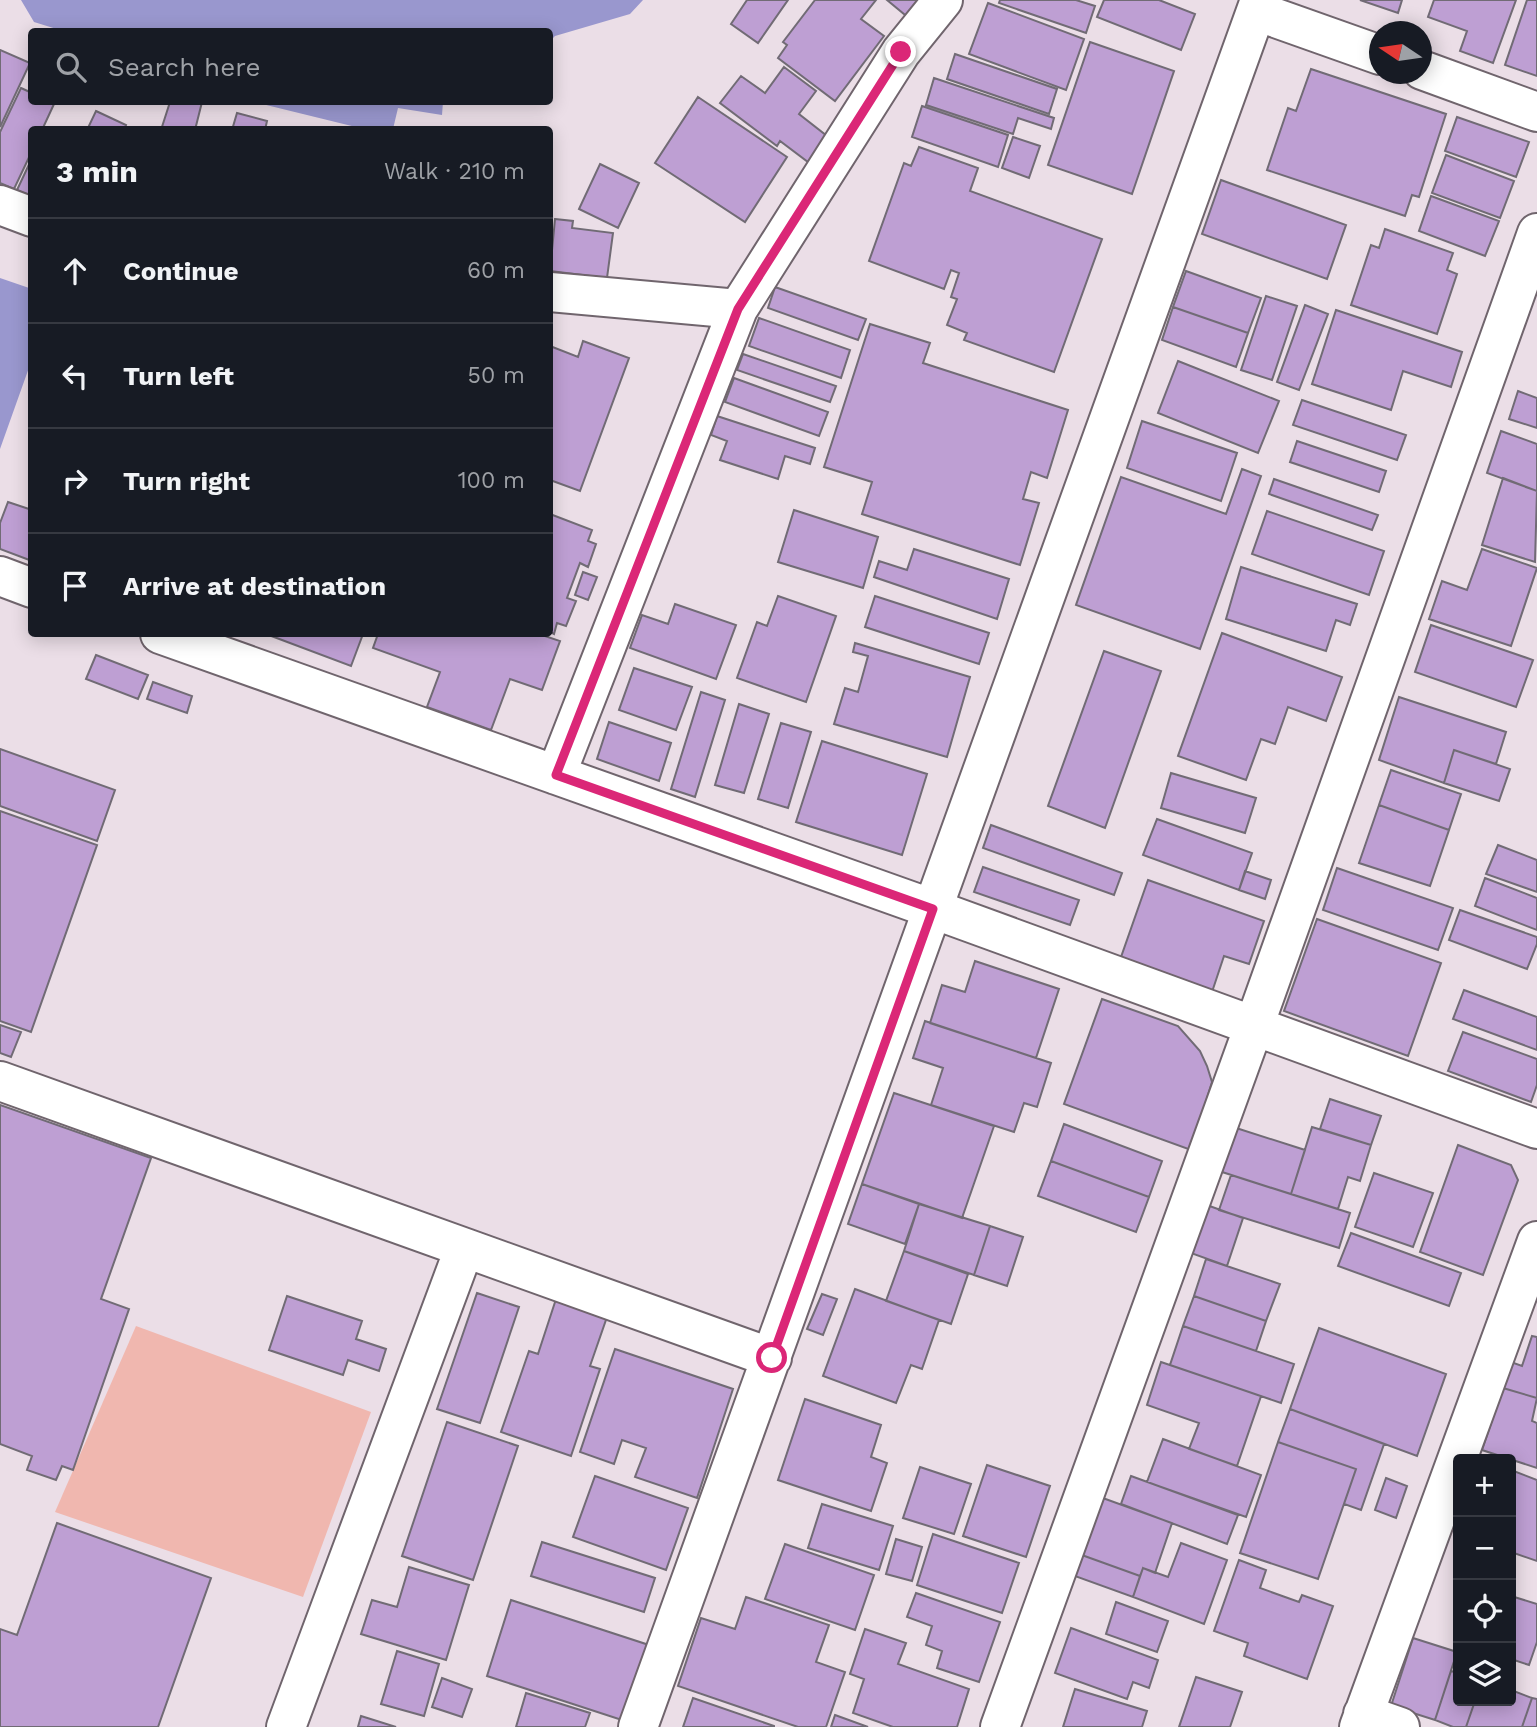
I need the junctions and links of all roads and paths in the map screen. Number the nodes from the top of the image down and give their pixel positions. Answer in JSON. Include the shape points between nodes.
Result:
{"nodes":[{"id":1,"x":943,"y":0,"type":"edge"},
{"id":2,"x":1258,"y":6,"type":"edge"},
{"id":3,"x":1369,"y":51,"type":"edge"},
{"id":4,"x":1432,"y":74,"type":"edge"},
{"id":5,"x":1537,"y":112,"type":"edge"},
{"id":6,"x":0,"y":205,"type":"edge"},
{"id":7,"x":28,"y":216,"type":"edge"},
{"id":8,"x":1537,"y":233,"type":"edge"},
{"id":9,"x":553,"y":292,"type":"edge"},
{"id":10,"x":738,"y":309,"type":"junction"},
{"id":11,"x":0,"y":576,"type":"edge"},
{"id":12,"x":28,"y":586,"type":"edge"},
{"id":13,"x":168,"y":637,"type":"edge"},
{"id":14,"x":556,"y":775,"type":"junction"},
{"id":15,"x":933,"y":909,"type":"junction"},
{"id":16,"x":1254,"y":1027,"type":"junction"},
{"id":17,"x":0,"y":1081,"type":"edge"},
{"id":18,"x":1537,"y":1129,"type":"edge"},
{"id":19,"x":1537,"y":1241,"type":"edge"},
{"id":20,"x":464,"y":1249,"type":"junction"},
{"id":21,"x":772,"y":1358,"type":"junction"},
{"id":22,"x":1361,"y":1721,"type":"edge"},
{"id":23,"x":286,"y":1727,"type":"edge"},
{"id":24,"x":639,"y":1727,"type":"edge"},
{"id":25,"x":1000,"y":1727,"type":"edge"},
{"id":26,"x":1400,"y":1727,"type":"edge"}],
"edges":[{"from":1,"to":10,"type":"street","via":[[901,52]]},
{"from":2,"to":3,"type":"street"},
{"from":2,"to":15,"type":"street"},
{"from":4,"to":5,"type":"street"},
{"from":6,"to":7,"type":"street"},
{"from":8,"to":16,"type":"street"},
{"from":9,"to":10,"type":"street"},
{"from":10,"to":14,"type":"street"},
{"from":11,"to":12,"type":"street"},
{"from":13,"to":14,"type":"street"},
{"from":14,"to":15,"type":"street"},
{"from":15,"to":16,"type":"street"},
{"from":15,"to":21,"type":"street"},
{"from":16,"to":18,"type":"street"},
{"from":16,"to":25,"type":"street"},
{"from":17,"to":20,"type":"street"},
{"from":19,"to":22,"type":"street"},
{"from":20,"to":21,"type":"street"},
{"from":20,"to":23,"type":"street"},
{"from":21,"to":24,"type":"street"},
{"from":22,"to":26,"type":"street"}]}
